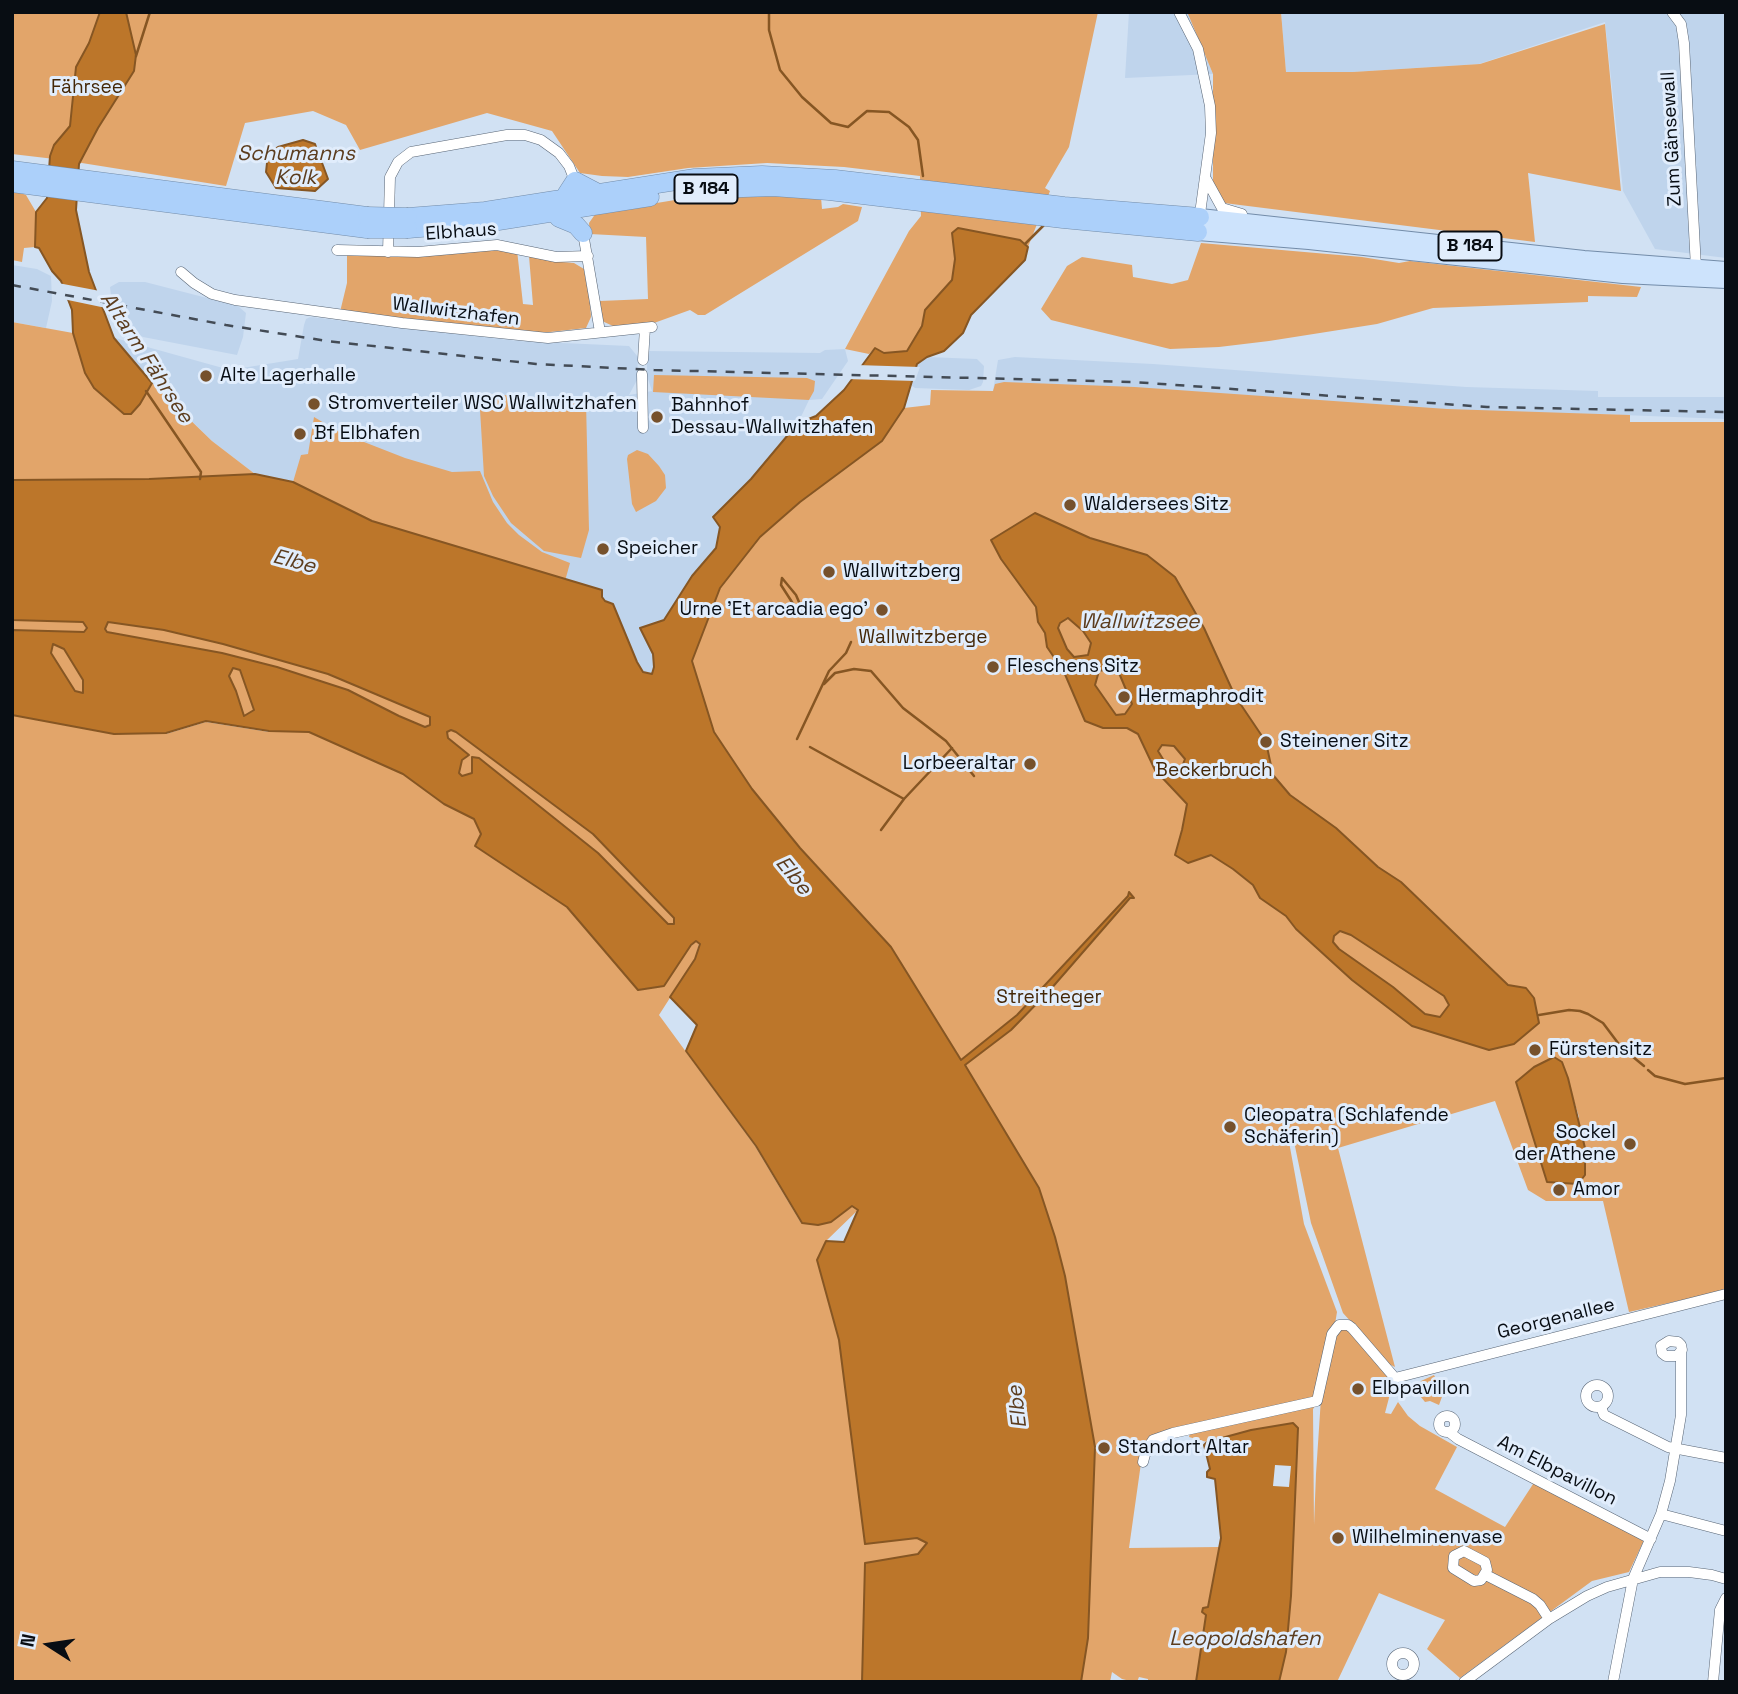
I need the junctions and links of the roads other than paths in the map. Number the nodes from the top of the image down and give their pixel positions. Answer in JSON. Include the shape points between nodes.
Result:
{"nodes":[{"id":1,"x":1179,"y":12,"type":"edge"},
{"id":2,"x":1672,"y":12,"type":"edge"},
{"id":3,"x":19,"y":178,"type":"edge"},
{"id":4,"x":1205,"y":178,"type":"junction"},
{"id":5,"x":575,"y":181,"type":"junction"},
{"id":6,"x":598,"y":193,"type":"junction"},
{"id":7,"x":920,"y":196,"type":"junction"},
{"id":8,"x":559,"y":205,"type":"junction"},
{"id":9,"x":586,"y":207,"type":"junction"},
{"id":10,"x":1248,"y":221,"type":"junction"},
{"id":11,"x":1199,"y":225,"type":"junction"},
{"id":12,"x":583,"y":233,"type":"junction"},
{"id":13,"x":337,"y":250,"type":"dead end"},
{"id":14,"x":388,"y":252,"type":"junction"},
{"id":15,"x":587,"y":256,"type":"junction"},
{"id":16,"x":1696,"y":268,"type":"junction"},
{"id":17,"x":1726,"y":270,"type":"edge"},
{"id":18,"x":181,"y":272,"type":"dead end"},
{"id":19,"x":1726,"y":280,"type":"edge"},
{"id":20,"x":600,"y":332,"type":"junction"},
{"id":21,"x":643,"y":360,"type":"dead end"},
{"id":22,"x":642,"y":374,"type":"dead end"},
{"id":23,"x":643,"y":428,"type":"dead end"},
{"id":24,"x":1726,"y":1294,"type":"edge"},
{"id":25,"x":1681,"y":1353,"type":"dead end"},
{"id":26,"x":1601,"y":1407,"type":"dead end"},
{"id":27,"x":1449,"y":1432,"type":"dead end"},
{"id":28,"x":1676,"y":1449,"type":"junction"},
{"id":29,"x":1726,"y":1458,"type":"edge"},
{"id":30,"x":1143,"y":1462,"type":"dead end"},
{"id":31,"x":1661,"y":1514,"type":"junction"},
{"id":32,"x":1726,"y":1531,"type":"edge"},
{"id":33,"x":1651,"y":1539,"type":"junction"},
{"id":34,"x":1486,"y":1575,"type":"dead end"},
{"id":35,"x":1633,"y":1579,"type":"junction"},
{"id":36,"x":1726,"y":1579,"type":"edge"},
{"id":37,"x":1726,"y":1598,"type":"edge"},
{"id":38,"x":1549,"y":1619,"type":"junction"},
{"id":39,"x":1464,"y":1682,"type":"edge"},
{"id":40,"x":1613,"y":1682,"type":"edge"},
{"id":41,"x":1713,"y":1682,"type":"edge"}],
"edges":[{"from":1,"to":4,"type":"street","via":[[1198,49],[1209,94]]},
{"from":2,"to":16,"type":"street","name":"Zum Gänsewall","via":[[1681,24],[1684,43]]},
{"from":3,"to":8,"type":"highway","number":"B 184","bridge":true,"via":[[367,222],[472,225]]},
{"from":4,"to":10,"type":"street","via":[[1222,208],[1242,214]]},
{"from":4,"to":11,"type":"street"},
{"from":5,"to":6,"type":"highway"},
{"from":5,"to":8,"type":"highway"},
{"from":5,"to":14,"type":"street","via":[[559,152],[525,135],[411,152],[398,162],[390,177]]},
{"from":6,"to":7,"type":"highway","number":"B 184","via":[[695,178],[762,175],[835,179]]},
{"from":6,"to":8,"type":"highway","number":"B 184"},
{"from":7,"to":9,"type":"highway","number":"B 184","via":[[750,187]]},
{"from":7,"to":11,"type":"highway","number":"B 184"},
{"from":8,"to":9,"type":"highway","number":"B 184"},
{"from":8,"to":12,"type":"highway","via":[[559,218]]},
{"from":9,"to":12,"type":"highway"},
{"from":10,"to":11,"type":"main road","number":"B 184"},
{"from":10,"to":16,"type":"main road","number":"B 184"},
{"from":11,"to":19,"type":"main road","number":"B 184","via":[[1582,271]]},
{"from":12,"to":15,"type":"street"},
{"from":13,"to":14,"type":"street","name":"Elbhaus"},
{"from":14,"to":15,"type":"street","name":"Elbhaus","via":[[497,245],[556,257]]},
{"from":15,"to":20,"type":"street"},
{"from":16,"to":17,"type":"main road","number":"B 184"},
{"from":18,"to":20,"type":"street","name":"Wallwitzhafen","via":[[212,294],[256,304],[529,338]]},
{"from":20,"to":21,"type":"street","name":"Wallwitzhafen","via":[[649,328]]},
{"from":22,"to":23,"type":"street"},
{"from":24,"to":30,"type":"street","name":"Georgenallee","via":[[1395,1378],[1352,1328],[1339,1325],[1332,1334],[1317,1401],[1153,1440]]},
{"from":25,"to":28,"type":"street"},
{"from":26,"to":28,"type":"street","via":[[1604,1416]]},
{"from":27,"to":33,"type":"street","name":"Am Elbpavillon"},
{"from":28,"to":29,"type":"street"},
{"from":28,"to":31,"type":"street"},
{"from":31,"to":32,"type":"street"},
{"from":31,"to":33,"type":"street"},
{"from":33,"to":35,"type":"street"},
{"from":34,"to":38,"type":"street","via":[[1540,1605]]},
{"from":35,"to":36,"type":"street","via":[[1660,1572]]},
{"from":35,"to":38,"type":"street","via":[[1587,1596]]},
{"from":35,"to":40,"type":"street"},
{"from":37,"to":41,"type":"street","via":[[1720,1610]]},
{"from":38,"to":39,"type":"street"}]}
